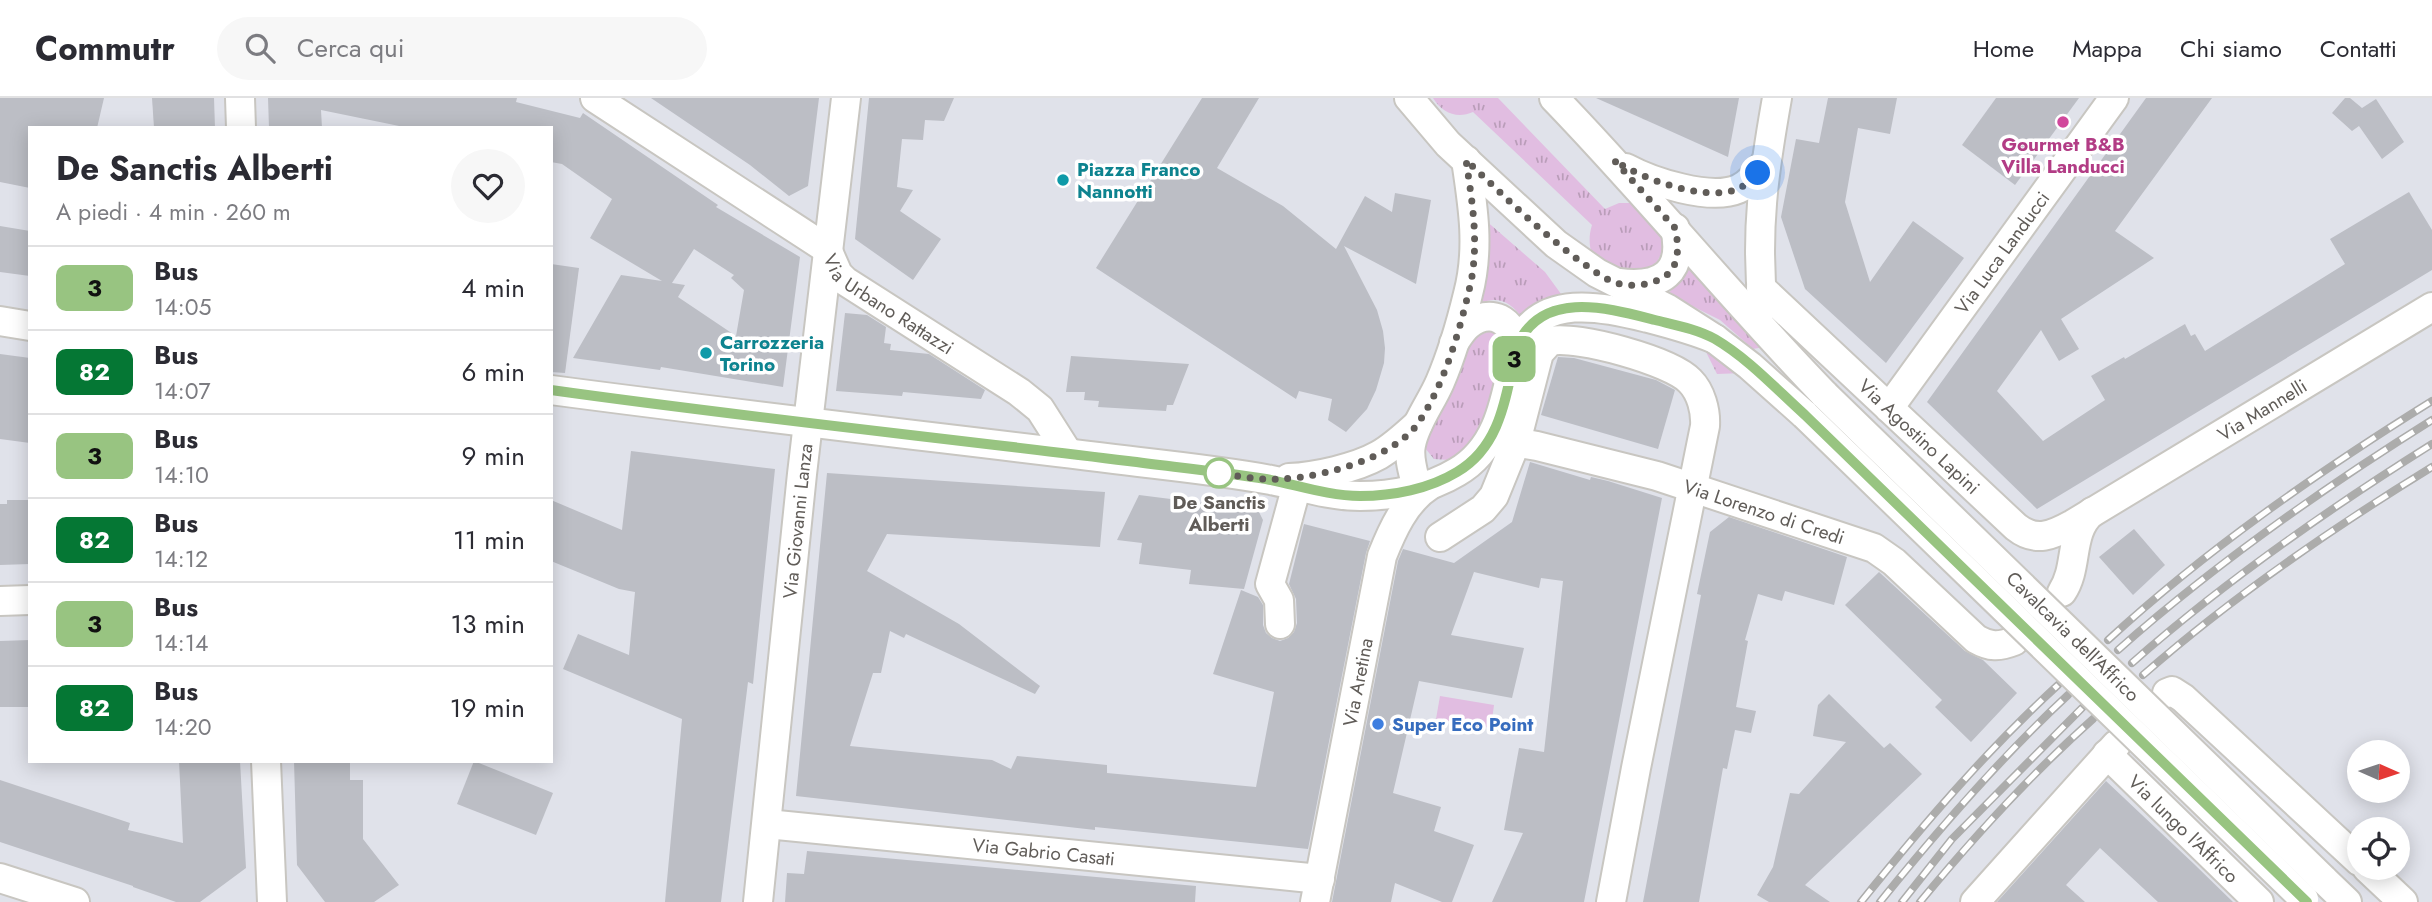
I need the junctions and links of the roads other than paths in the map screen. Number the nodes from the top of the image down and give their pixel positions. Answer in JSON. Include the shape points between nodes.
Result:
{"nodes":[{"id":1,"x":240,"y":98,"type":"edge"},
{"id":2,"x":595,"y":98,"type":"edge"},
{"id":3,"x":846,"y":98,"type":"edge"},
{"id":4,"x":1554,"y":98,"type":"edge"},
{"id":5,"x":1777,"y":98,"type":"edge"},
{"id":6,"x":2114,"y":98,"type":"edge"},
{"id":7,"x":1409,"y":100,"type":"edge"},
{"id":8,"x":241,"y":126,"type":"edge"},
{"id":9,"x":1466,"y":160,"type":"junction"},
{"id":10,"x":1614,"y":160,"type":"junction"},
{"id":11,"x":1765,"y":163,"type":"junction"},
{"id":12,"x":1675,"y":228,"type":"junction"},
{"id":13,"x":827,"y":249,"type":"junction"},
{"id":14,"x":1613,"y":282,"type":"junction"},
{"id":15,"x":1761,"y":288,"type":"junction"},
{"id":16,"x":2432,"y":307,"type":"edge"},
{"id":17,"x":0,"y":321,"type":"edge"},
{"id":18,"x":28,"y":326,"type":"edge"},
{"id":19,"x":1768,"y":336,"type":"junction"},
{"id":20,"x":1716,"y":340,"type":"junction"},
{"id":21,"x":1453,"y":345,"type":"junction"},
{"id":22,"x":1517,"y":346,"type":"junction"},
{"id":23,"x":553,"y":390,"type":"edge"},
{"id":24,"x":1889,"y":408,"type":"junction"},
{"id":25,"x":809,"y":424,"type":"junction"},
{"id":26,"x":1418,"y":424,"type":"junction"},
{"id":27,"x":1516,"y":442,"type":"junction"},
{"id":28,"x":1483,"y":449,"type":"junction"},
{"id":29,"x":1068,"y":453,"type":"junction"},
{"id":30,"x":1265,"y":479,"type":"junction"},
{"id":31,"x":1297,"y":485,"type":"junction"},
{"id":32,"x":1427,"y":485,"type":"junction"},
{"id":33,"x":1691,"y":488,"type":"junction"},
{"id":34,"x":2092,"y":512,"type":"junction"},
{"id":35,"x":1440,"y":537,"type":"dead end"},
{"id":36,"x":2062,"y":592,"type":"dead end"},
{"id":37,"x":28,"y":600,"type":"edge"},
{"id":38,"x":0,"y":601,"type":"edge"},
{"id":39,"x":1280,"y":624,"type":"dead end"},
{"id":40,"x":2014,"y":641,"type":"dead end"},
{"id":41,"x":2167,"y":693,"type":"dead end"},
{"id":42,"x":266,"y":763,"type":"edge"},
{"id":43,"x":766,"y":824,"type":"junction"},
{"id":44,"x":2347,"y":850,"type":"edge"},
{"id":45,"x":0,"y":878,"type":"edge"},
{"id":46,"x":2380,"y":880,"type":"edge"},
{"id":47,"x":1317,"y":891,"type":"edge"},
{"id":48,"x":2311,"y":893,"type":"edge"},
{"id":49,"x":75,"y":902,"type":"edge"},
{"id":50,"x":272,"y":902,"type":"edge"},
{"id":51,"x":758,"y":902,"type":"edge"},
{"id":52,"x":1611,"y":902,"type":"edge"},
{"id":53,"x":1975,"y":902,"type":"edge"},
{"id":54,"x":2259,"y":902,"type":"edge"},
{"id":55,"x":2347,"y":902,"type":"edge"},
{"id":56,"x":2403,"y":902,"type":"edge"}],
"edges":[{"from":1,"to":8,"type":"street"},
{"from":2,"to":13,"type":"street","name":"Via Urbano Rattazzi"},
{"from":3,"to":13,"type":"street","name":"Via Giovanni Lanza"},
{"from":4,"to":10,"type":"street"},
{"from":5,"to":11,"type":"street"},
{"from":6,"to":24,"type":"street","name":"Via Luca Landucci"},
{"from":7,"to":9,"type":"street"},
{"from":9,"to":14,"type":"street","via":[[1556,244]]},
{"from":9,"to":21,"type":"street","via":[[1475,228],[1474,265]]},
{"from":10,"to":11,"type":"street","via":[[1655,181],[1713,192],[1738,189]]},
{"from":10,"to":12,"type":"street","name":"Cavalcavia dell'Affrico"},
{"from":11,"to":15,"type":"street","via":[[1759,228]]},
{"from":12,"to":14,"type":"street","via":[[1677,258],[1670,273],[1644,284]]},
{"from":12,"to":19,"type":"street","name":"Cavalcavia dell'Affrico"},
{"from":13,"to":25,"type":"street","name":"Via Giovanni Lanza"},
{"from":13,"to":29,"type":"street","name":"Via Urbano Rattazzi","via":[[845,281],[1040,409]]},
{"from":14,"to":20,"type":"street"},
{"from":15,"to":19,"type":"street"},
{"from":15,"to":24,"type":"street","name":"Via Agostino Lapini"},
{"from":16,"to":34,"type":"street","name":"Via Mannelli"},
{"from":17,"to":18,"type":"street"},
{"from":19,"to":48,"type":"street","name":"Cavalcavia dell'Affrico","bridge":true},
{"from":20,"to":22,"type":"street","via":[[1616,310],[1573,307],[1544,317],[1526,330]]},
{"from":20,"to":48,"type":"street","name":"Cavalcavia dell'Affrico","bridge":true,"via":[[1805,415]]},
{"from":21,"to":22,"type":"street","via":[[1470,324],[1487,317],[1510,325]]},
{"from":21,"to":26,"type":"street"},
{"from":22,"to":28,"type":"street","via":[[1498,425]]},
{"from":23,"to":25,"type":"street"},
{"from":24,"to":34,"type":"street","name":"Via Agostino Lapini","via":[[2027,535],[2053,534]]},
{"from":25,"to":29,"type":"street"},
{"from":25,"to":43,"type":"street","name":"Via Giovanni Lanza"},
{"from":26,"to":30,"type":"street","via":[[1389,449],[1366,460],[1305,478]]},
{"from":26,"to":32,"type":"street","via":[[1410,456]]},
{"from":27,"to":28,"type":"street","name":"Via Lorenzo di Credi"},
{"from":27,"to":33,"type":"street","name":"Via Lorenzo di Credi"},
{"from":27,"to":33,"type":"street","via":[[1539,354],[1550,341],[1608,348],[1676,370],[1696,388],[1705,426]]},
{"from":27,"to":35,"type":"street","via":[[1494,496],[1483,509]]},
{"from":28,"to":32,"type":"street","via":[[1458,472]]},
{"from":29,"to":30,"type":"street"},
{"from":30,"to":31,"type":"street"},
{"from":31,"to":32,"type":"street","via":[[1356,496],[1390,495]]},
{"from":31,"to":39,"type":"street","via":[[1270,584],[1279,600]]},
{"from":32,"to":47,"type":"street","name":"Via Aretina","via":[[1402,515],[1382,556]]},
{"from":33,"to":40,"type":"street","name":"Via Lorenzo di Credi","via":[[1874,548],[1976,639],[1996,646]]},
{"from":33,"to":52,"type":"street"},
{"from":34,"to":36,"type":"street","via":[[2081,523],[2069,581]]},
{"from":37,"to":38,"type":"street"},
{"from":41,"to":44,"type":"street","via":[[2183,698]]},
{"from":42,"to":50,"type":"street"},
{"from":43,"to":47,"type":"street","name":"Via Gabrio Casati"},
{"from":43,"to":51,"type":"street","name":"Via Giovanni Lanza"},
{"from":45,"to":49,"type":"street"},
{"from":46,"to":56,"type":"street"},
{"from":48,"to":55,"type":"street"},
{"from":53,"to":54,"type":"street","name":"Via lungo l'Affrico","via":[[2112,749]]}]}
